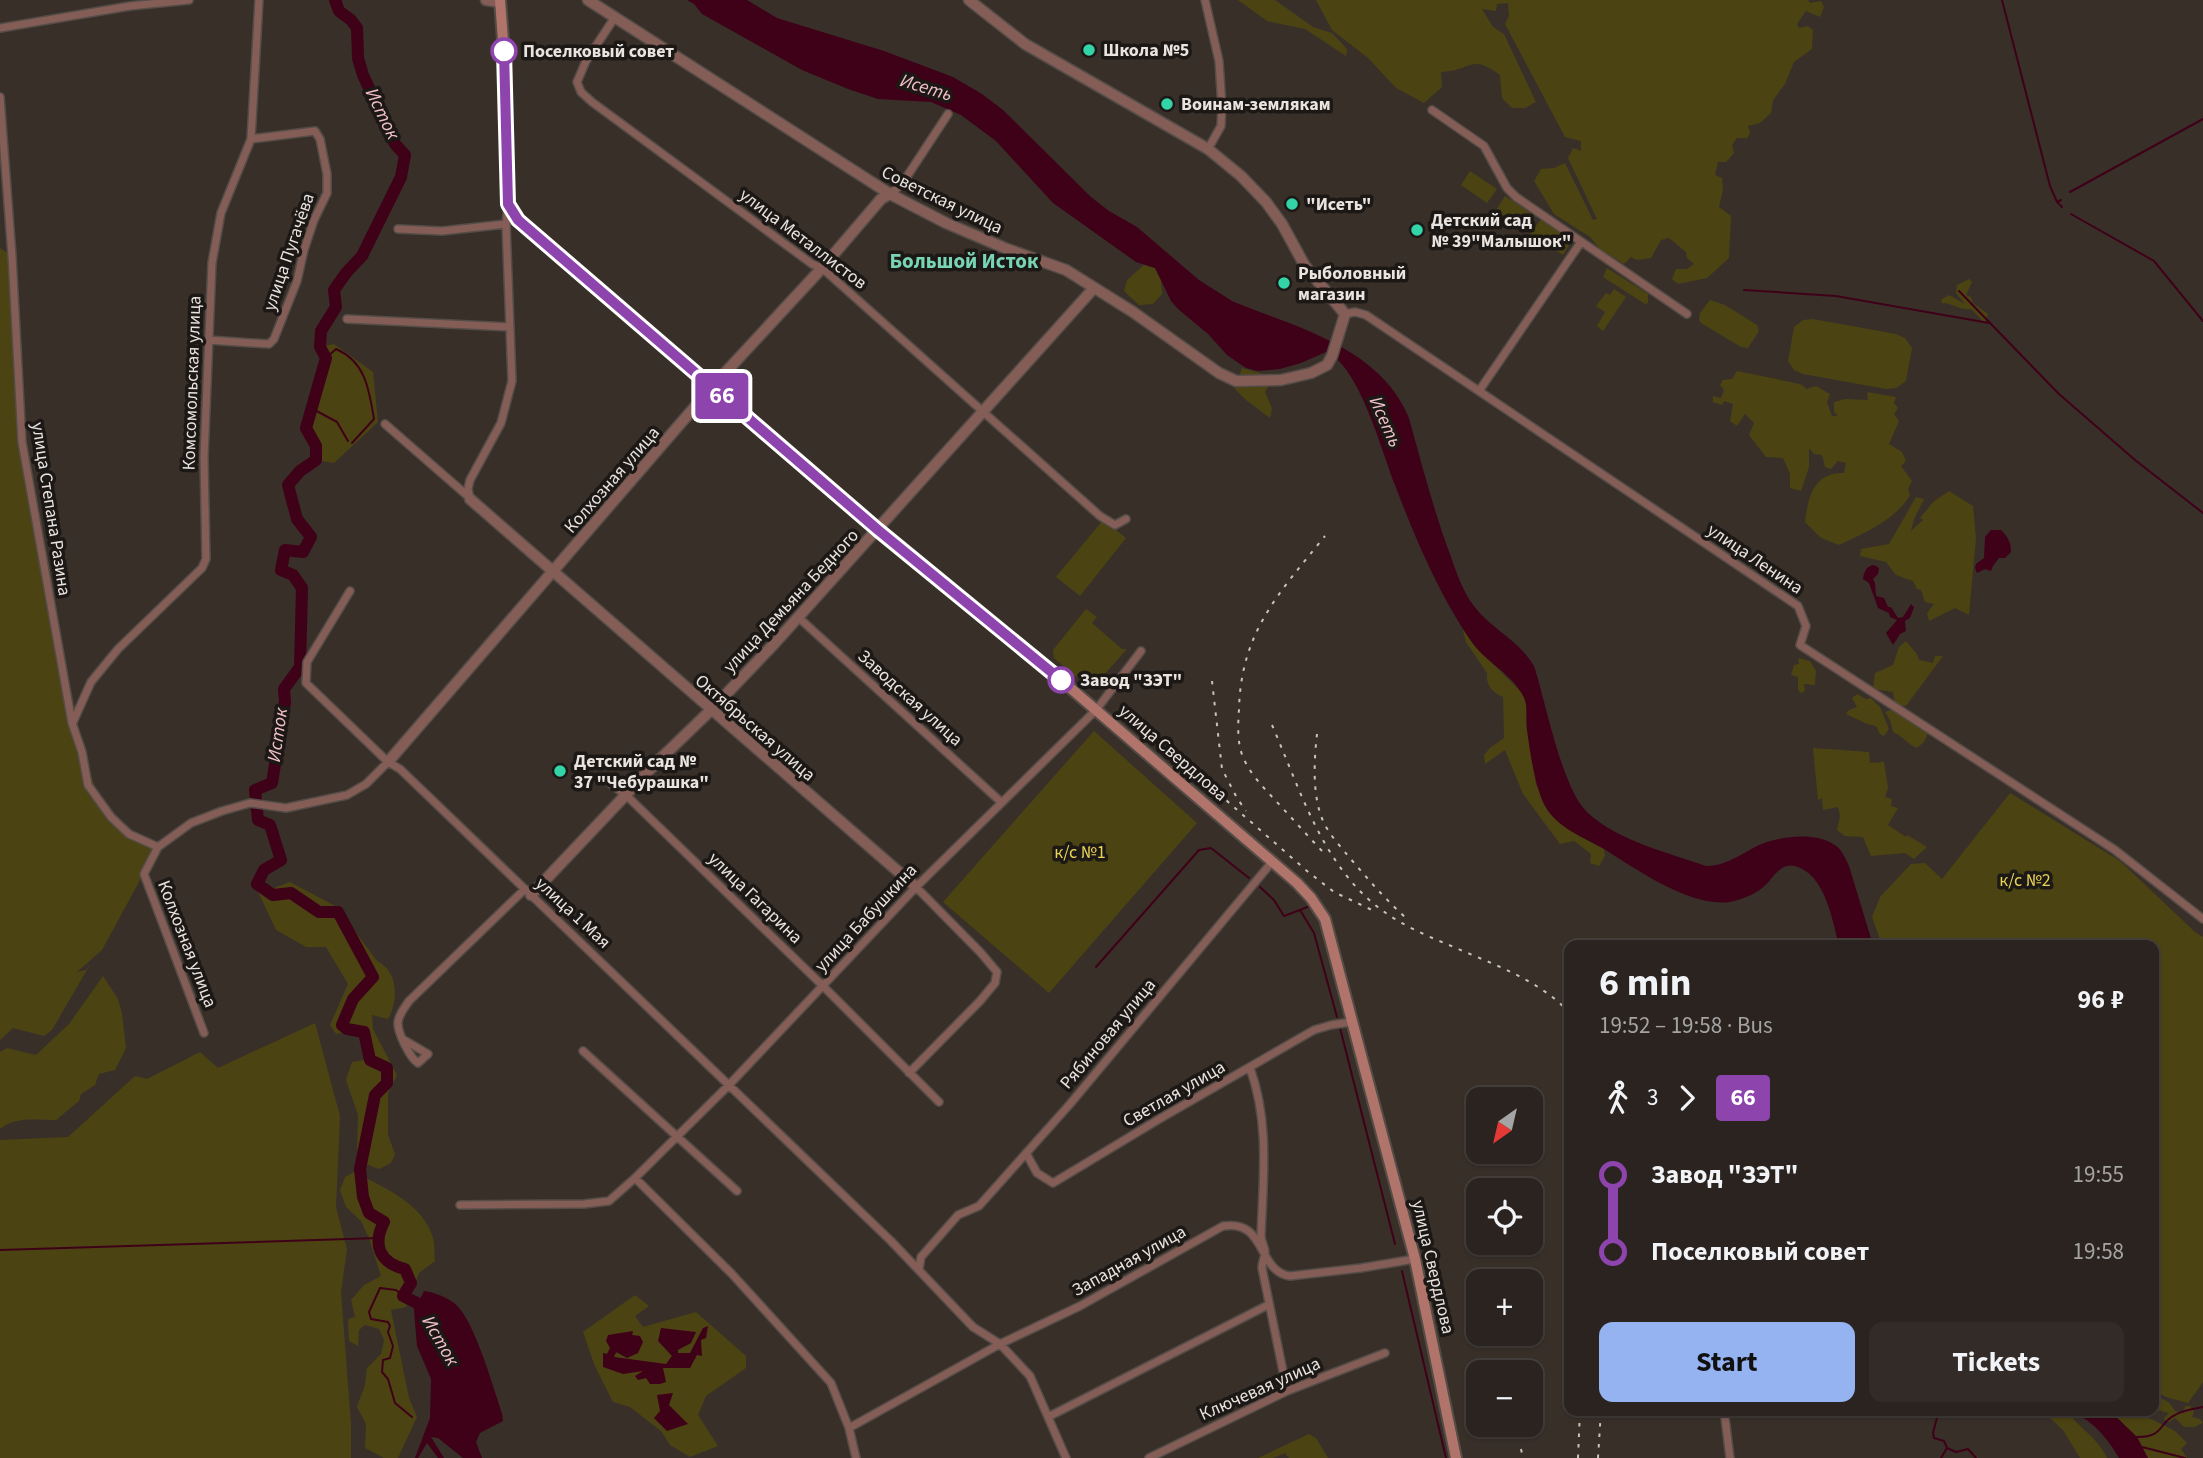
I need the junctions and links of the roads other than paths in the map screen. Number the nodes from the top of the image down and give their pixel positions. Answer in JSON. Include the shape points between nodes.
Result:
{"nodes":[{"id":1,"x":188,"y":0,"type":"edge"},
{"id":2,"x":259,"y":0,"type":"edge"},
{"id":3,"x":486,"y":0,"type":"edge"},
{"id":4,"x":588,"y":0,"type":"edge"},
{"id":5,"x":969,"y":0,"type":"edge"},
{"id":6,"x":1205,"y":0,"type":"edge"},
{"id":7,"x":500,"y":1,"type":"edge"},
{"id":8,"x":615,"y":17,"type":"junction"},
{"id":9,"x":0,"y":28,"type":"edge"},
{"id":10,"x":0,"y":97,"type":"edge"},
{"id":11,"x":1432,"y":110,"type":"dead end"},
{"id":12,"x":948,"y":114,"type":"dead end"},
{"id":13,"x":251,"y":139,"type":"junction"},
{"id":14,"x":1208,"y":149,"type":"junction"},
{"id":15,"x":890,"y":194,"type":"junction"},
{"id":16,"x":508,"y":204,"type":"junction"},
{"id":17,"x":506,"y":224,"type":"junction"},
{"id":18,"x":398,"y":229,"type":"dead end"},
{"id":19,"x":1581,"y":242,"type":"junction"},
{"id":20,"x":822,"y":268,"type":"junction"},
{"id":21,"x":1093,"y":289,"type":"junction"},
{"id":22,"x":1345,"y":314,"type":"junction"},
{"id":23,"x":1687,"y":314,"type":"dead end"},
{"id":24,"x":347,"y":319,"type":"dead end"},
{"id":25,"x":510,"y":327,"type":"junction"},
{"id":26,"x":208,"y":340,"type":"junction"},
{"id":27,"x":712,"y":387,"type":"junction"},
{"id":28,"x":1479,"y":391,"type":"junction"},
{"id":29,"x":983,"y":411,"type":"junction"},
{"id":30,"x":385,"y":424,"type":"dead end"},
{"id":31,"x":470,"y":499,"type":"junction"},
{"id":32,"x":1126,"y":519,"type":"dead end"},
{"id":33,"x":878,"y":530,"type":"junction"},
{"id":34,"x":553,"y":571,"type":"junction"},
{"id":35,"x":350,"y":591,"type":"dead end"},
{"id":36,"x":798,"y":617,"type":"junction"},
{"id":37,"x":1141,"y":651,"type":"dead end"},
{"id":38,"x":710,"y":710,"type":"junction"},
{"id":39,"x":1096,"y":710,"type":"junction"},
{"id":40,"x":72,"y":723,"type":"junction"},
{"id":41,"x":388,"y":762,"type":"junction"},
{"id":42,"x":606,"y":780,"type":"dead end"},
{"id":43,"x":626,"y":795,"type":"junction"},
{"id":44,"x":1001,"y":802,"type":"junction"},
{"id":45,"x":158,"y":847,"type":"junction"},
{"id":46,"x":1272,"y":862,"type":"junction"},
{"id":47,"x":916,"y":887,"type":"junction"},
{"id":48,"x":528,"y":892,"type":"junction"},
{"id":49,"x":2203,"y":919,"type":"edge"},
{"id":50,"x":824,"y":986,"type":"junction"},
{"id":51,"x":1351,"y":1022,"type":"junction"},
{"id":52,"x":204,"y":1033,"type":"dead end"},
{"id":53,"x":404,"y":1040,"type":"dead end"},
{"id":54,"x":583,"y":1051,"type":"dead end"},
{"id":55,"x":1250,"y":1068,"type":"junction"},
{"id":56,"x":909,"y":1073,"type":"junction"},
{"id":57,"x":729,"y":1085,"type":"junction"},
{"id":58,"x":939,"y":1102,"type":"dead end"},
{"id":59,"x":678,"y":1136,"type":"junction"},
{"id":60,"x":1026,"y":1153,"type":"junction"},
{"id":61,"x":635,"y":1178,"type":"junction"},
{"id":62,"x":737,"y":1191,"type":"dead end"},
{"id":63,"x":460,"y":1205,"type":"dead end"},
{"id":64,"x":1265,"y":1253,"type":"junction"},
{"id":65,"x":1415,"y":1259,"type":"junction"},
{"id":66,"x":919,"y":1269,"type":"junction"},
{"id":67,"x":1268,"y":1306,"type":"junction"},
{"id":68,"x":1000,"y":1345,"type":"junction"},
{"id":69,"x":1385,"y":1353,"type":"dead end"},
{"id":70,"x":1287,"y":1391,"type":"junction"},
{"id":71,"x":1725,"y":1416,"type":"edge"},
{"id":72,"x":1048,"y":1417,"type":"junction"},
{"id":73,"x":849,"y":1428,"type":"junction"},
{"id":74,"x":856,"y":1458,"type":"edge"},
{"id":75,"x":1066,"y":1458,"type":"edge"},
{"id":76,"x":1149,"y":1458,"type":"edge"},
{"id":77,"x":1456,"y":1458,"type":"edge"},
{"id":78,"x":1730,"y":1458,"type":"edge"}],
"edges":[{"from":1,"to":9,"type":"street"},
{"from":2,"to":13,"type":"street","name":"Комсомольская улица"},
{"from":3,"to":7,"type":"street"},
{"from":4,"to":8,"type":"street","name":"Советская улица"},
{"from":5,"to":14,"type":"street","via":[[1025,44]]},
{"from":6,"to":14,"type":"street","via":[[1219,61],[1222,107],[1221,126]]},
{"from":7,"to":16,"type":"main road"},
{"from":8,"to":15,"type":"street","name":"Советская улица"},
{"from":8,"to":20,"type":"street","name":"улица Металлистов","via":[[580,72],[581,92]]},
{"from":10,"to":40,"type":"street","name":"улица Степана Разина","via":[[22,442]]},
{"from":11,"to":19,"type":"street","via":[[1484,146],[1516,197]]},
{"from":12,"to":15,"type":"street","name":"Колхозная улица","via":[[902,184]]},
{"from":13,"to":26,"type":"street","name":"Комсомольская улица","via":[[221,213],[212,263]]},
{"from":13,"to":26,"type":"street","name":"улица Пугачёва","via":[[315,131],[327,173],[327,193],[274,338],[269,344]]},
{"from":14,"to":22,"type":"street","via":[[1266,202],[1306,266]]},
{"from":15,"to":20,"type":"street","name":"Колхозная улица"},
{"from":15,"to":21,"type":"street","name":"Советская улица","via":[[946,223],[1066,270]]},
{"from":16,"to":17,"type":"street"},
{"from":16,"to":27,"type":"main road","name":"улица Свердлова","via":[[518,220]]},
{"from":17,"to":18,"type":"street"},
{"from":17,"to":25,"type":"street"},
{"from":19,"to":23,"type":"street"},
{"from":19,"to":28,"type":"street"},
{"from":20,"to":27,"type":"street","name":"Колхозная улица"},
{"from":20,"to":29,"type":"street","name":"улица Металлистов"},
{"from":21,"to":22,"type":"street","name":"Советская улица","via":[[1236,381],[1281,380],[1326,365]]},
{"from":21,"to":29,"type":"street","name":"улица Демьяна Бедного"},
{"from":22,"to":28,"type":"street","name":"улица Ленина","via":[[1366,315]]},
{"from":24,"to":25,"type":"street"},
{"from":25,"to":31,"type":"street","via":[[512,381],[507,404],[470,480]]},
{"from":26,"to":40,"type":"street","name":"Комсомольская улица","via":[[206,559],[91,682]]},
{"from":27,"to":33,"type":"main road","name":"улица Свердлова"},
{"from":27,"to":34,"type":"street","name":"Колхозная улица"},
{"from":28,"to":49,"type":"street","name":"улица Ленина","via":[[1798,606],[1806,626],[1800,645],[2115,850]]},
{"from":29,"to":32,"type":"street","name":"улица Металлистов","via":[[1100,516],[1115,526]]},
{"from":29,"to":33,"type":"street","name":"улица Демьяна Бедного"},
{"from":30,"to":31,"type":"street","name":"Октябрьская улица"},
{"from":31,"to":34,"type":"street","name":"Октябрьская улица"},
{"from":33,"to":36,"type":"street","name":"улица Демьяна Бедного"},
{"from":33,"to":39,"type":"main road","name":"улица Свердлова"},
{"from":34,"to":38,"type":"street","name":"Октябрьская улица"},
{"from":34,"to":41,"type":"street","name":"Колхозная улица"},
{"from":35,"to":41,"type":"street","name":"улица 1 Мая","via":[[307,662],[306,683]]},
{"from":36,"to":38,"type":"street","name":"улица Демьяна Бедного"},
{"from":36,"to":44,"type":"street","name":"Заводская улица"},
{"from":37,"to":39,"type":"street","name":"улица Бабушкина"},
{"from":38,"to":43,"type":"street","name":"улица Демьяна Бедного"},
{"from":38,"to":47,"type":"street","name":"Октябрьская улица"},
{"from":39,"to":44,"type":"street","name":"улица Бабушкина"},
{"from":39,"to":46,"type":"main road","name":"улица Свердлова"},
{"from":40,"to":45,"type":"street","name":"улица Степана Разина","via":[[88,785],[130,834]]},
{"from":41,"to":45,"type":"street","name":"Колхозная улица","via":[[347,795],[286,808],[250,803],[191,823]]},
{"from":41,"to":48,"type":"street","name":"улица 1 Мая"},
{"from":42,"to":43,"type":"street","name":"улица Гагарина"},
{"from":43,"to":48,"type":"street","name":"улица Демьяна Бедного"},
{"from":43,"to":50,"type":"street","name":"улица Гагарина"},
{"from":44,"to":47,"type":"street","name":"улица Бабушкина"},
{"from":45,"to":52,"type":"street","name":"Колхозная улица","via":[[144,874]]},
{"from":46,"to":51,"type":"main road","name":"улица Свердлова","via":[[1311,898],[1325,919]]},
{"from":46,"to":60,"type":"street","name":"Рябиновая улица"},
{"from":47,"to":50,"type":"street","name":"улица Бабушкина"},
{"from":47,"to":56,"type":"street","name":"Октябрьская улица","via":[[997,972],[995,983],[980,1001]]},
{"from":48,"to":53,"type":"street","name":"улица Демьяна Бедного","via":[[409,1001],[398,1023]]},
{"from":48,"to":57,"type":"street","name":"улица 1 Мая"},
{"from":50,"to":56,"type":"street","name":"улица Гагарина"},
{"from":50,"to":57,"type":"street","name":"улица Бабушкина"},
{"from":51,"to":55,"type":"street","name":"Светлая улица","via":[[1314,1030]]},
{"from":51,"to":65,"type":"main road","name":"улица Свердлова"},
{"from":54,"to":59,"type":"street"},
{"from":55,"to":60,"type":"street","name":"Светлая улица","via":[[1053,1183],[1037,1173]]},
{"from":55,"to":64,"type":"street","via":[[1263,1122],[1261,1239]]},
{"from":56,"to":58,"type":"street","name":"улица Гагарина"},
{"from":57,"to":59,"type":"street","name":"улица Бабушкина"},
{"from":57,"to":66,"type":"street","name":"улица 1 Мая"},
{"from":59,"to":61,"type":"street","name":"улица Бабушкина"},
{"from":59,"to":62,"type":"street"},
{"from":60,"to":66,"type":"street","name":"Рябиновая улица","via":[[979,1206],[958,1215],[921,1257]]},
{"from":61,"to":63,"type":"street","name":"улица Бабушкина","via":[[609,1201]]},
{"from":61,"to":73,"type":"street","via":[[732,1274],[831,1383]]},
{"from":64,"to":65,"type":"street","name":"Западная улица","via":[[1278,1272],[1290,1276]]},
{"from":64,"to":67,"type":"street","via":[[1262,1268]]},
{"from":64,"to":68,"type":"street","name":"Западная улица","via":[[1248,1229],[1237,1224],[1223,1226]]},
{"from":65,"to":77,"type":"main road","name":"улица Свердлова"},
{"from":66,"to":68,"type":"street","name":"улица 1 Мая","via":[[973,1327]]},
{"from":67,"to":70,"type":"street"},
{"from":67,"to":72,"type":"street"},
{"from":68,"to":72,"type":"street","name":"улица 1 Мая","via":[[1030,1376]]},
{"from":68,"to":73,"type":"street","name":"Западная улица"},
{"from":69,"to":70,"type":"street","name":"Ключевая улица"},
{"from":70,"to":76,"type":"street","name":"Ключевая улица"},
{"from":71,"to":78,"type":"street"},
{"from":72,"to":75,"type":"street","name":"улица 1 Мая"},
{"from":73,"to":74,"type":"street"}]}
